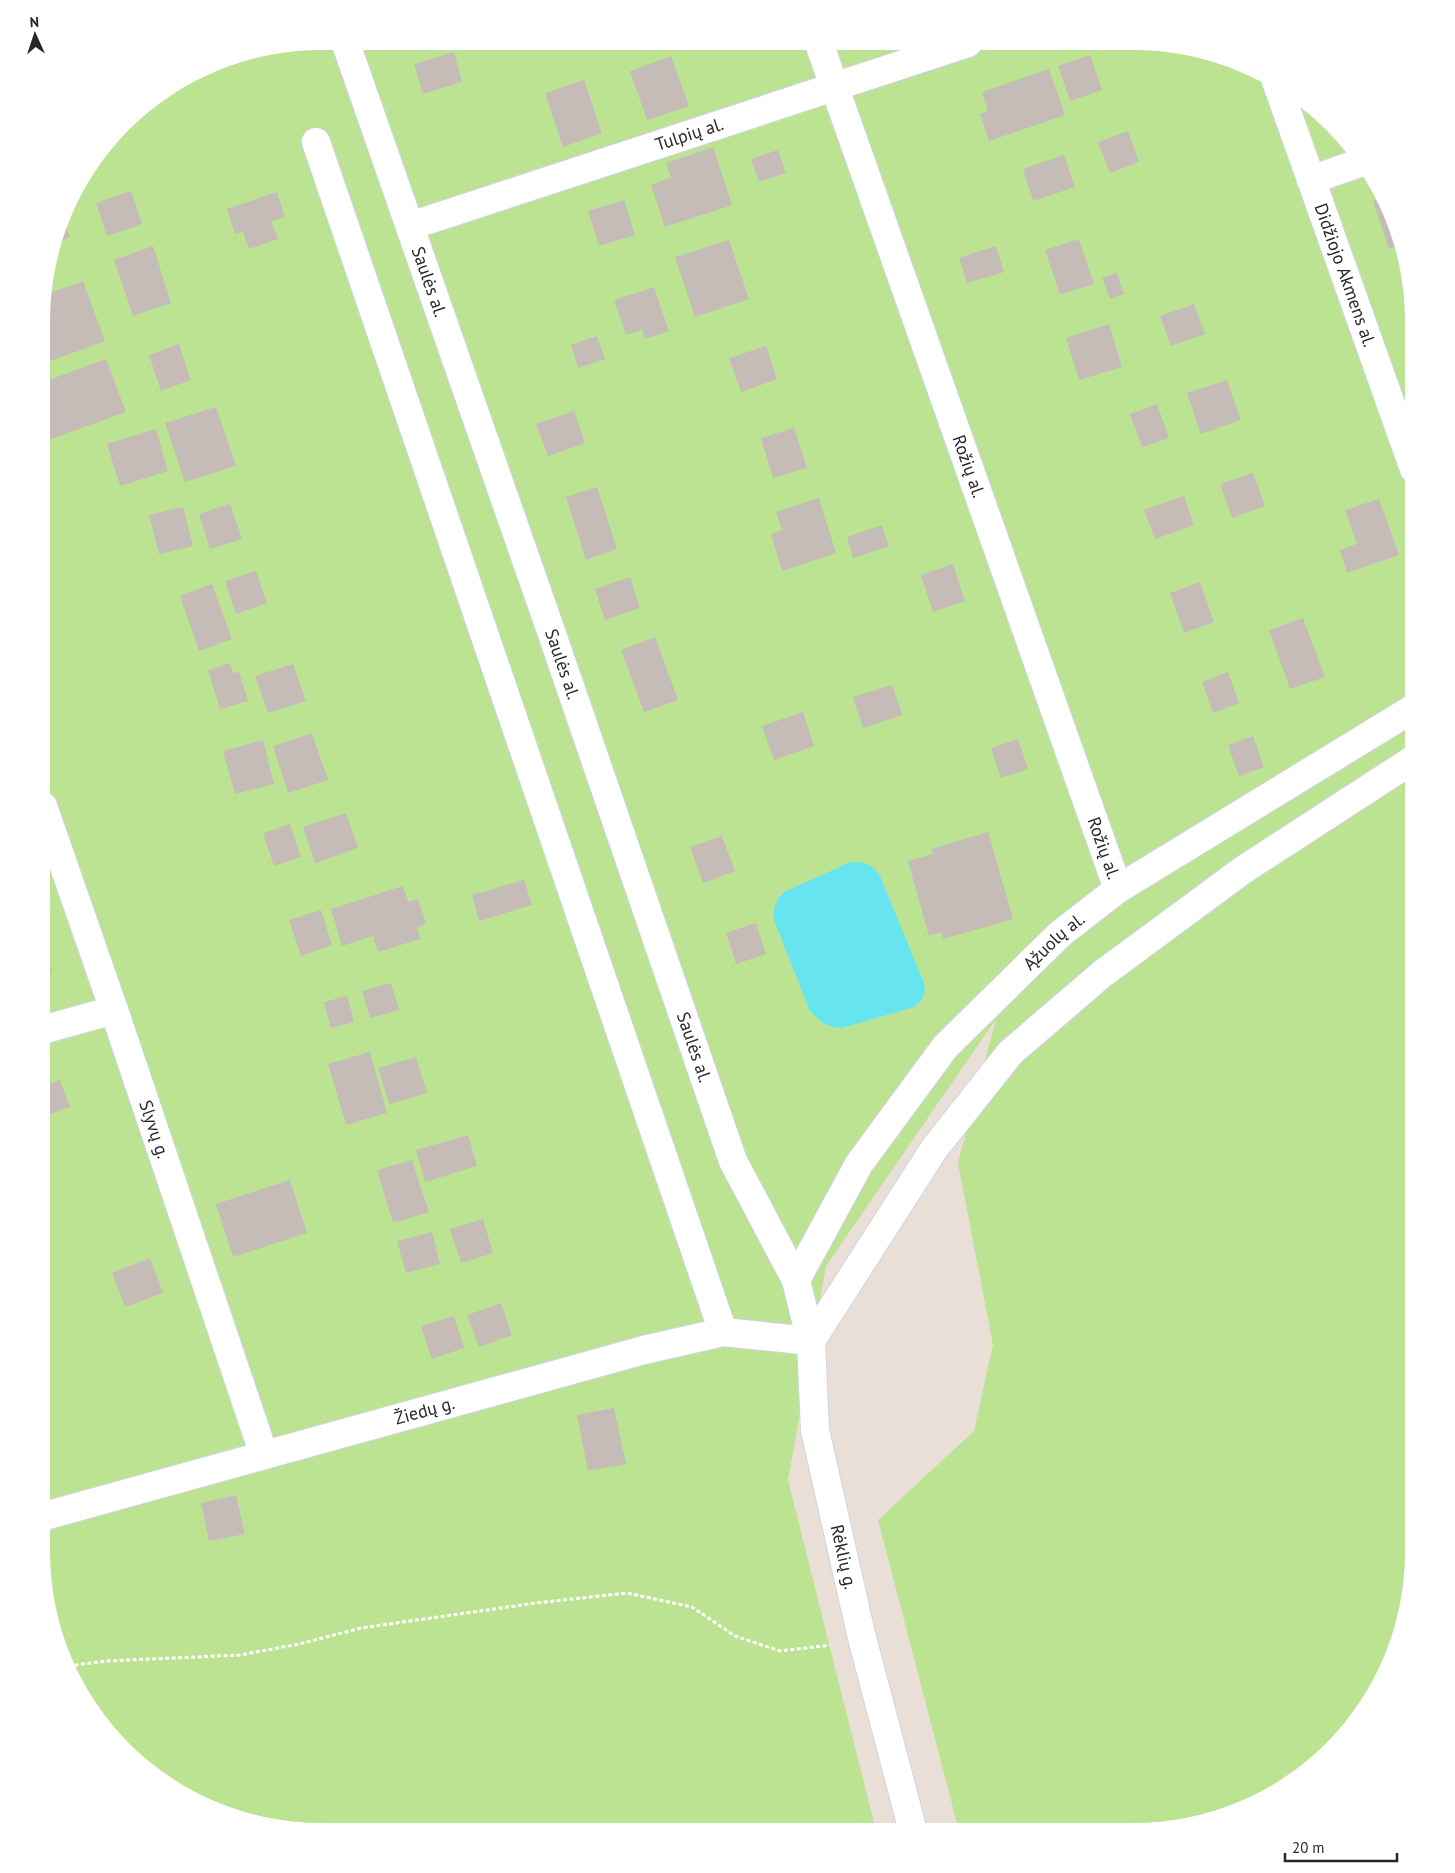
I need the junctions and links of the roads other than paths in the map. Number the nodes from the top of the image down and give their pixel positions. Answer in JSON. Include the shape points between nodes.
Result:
{"nodes":[{"id":1,"x":348,"y":50,"type":"edge"},
{"id":2,"x":821,"y":50,"type":"edge"},
{"id":3,"x":946,"y":50,"type":"edge"},
{"id":4,"x":834,"y":86,"type":"junction"},
{"id":5,"x":1280,"y":93,"type":"edge"},
{"id":6,"x":316,"y":142,"type":"dead end"},
{"id":7,"x":1355,"y":164,"type":"edge"},
{"id":8,"x":1311,"y":180,"type":"junction"},
{"id":9,"x":410,"y":226,"type":"junction"},
{"id":10,"x":1405,"y":444,"type":"edge"},
{"id":11,"x":1405,"y":714,"type":"edge"},
{"id":12,"x":1405,"y":765,"type":"edge"},
{"id":13,"x":50,"y":826,"type":"edge"},
{"id":14,"x":1118,"y":889,"type":"junction"},
{"id":15,"x":114,"y":1010,"type":"junction"},
{"id":16,"x":50,"y":1028,"type":"edge"},
{"id":17,"x":796,"y":1280,"type":"junction"},
{"id":18,"x":723,"y":1332,"type":"junction"},
{"id":19,"x":811,"y":1341,"type":"junction"},
{"id":20,"x":264,"y":1455,"type":"junction"},
{"id":21,"x":50,"y":1514,"type":"edge"},
{"id":22,"x":911,"y":1823,"type":"edge"}],
"edges":[{"from":1,"to":9,"type":"street","name":"Saulės al."},
{"from":2,"to":4,"type":"street","name":"Rožių al."},
{"from":3,"to":4,"type":"street","name":"Tulpių al."},
{"from":4,"to":9,"type":"street","name":"Tulpių al."},
{"from":4,"to":14,"type":"street","name":"Rožių al."},
{"from":5,"to":8,"type":"street","name":"Didžiojo Akmens al."},
{"from":6,"to":18,"type":"street"},
{"from":7,"to":8,"type":"street"},
{"from":8,"to":10,"type":"street","name":"Didžiojo Akmens al."},
{"from":9,"to":17,"type":"street","name":"Saulės al.","via":[[733,1161]]},
{"from":11,"to":14,"type":"street","name":"Ąžuolų al."},
{"from":12,"to":19,"type":"street","via":[[1243,870],[1102,974],[1010,1053],[934,1149]]},
{"from":13,"to":15,"type":"street","name":"Slyvų g."},
{"from":14,"to":17,"type":"street","name":"Ąžuolų al.","via":[[1060,934],[945,1047],[859,1164]]},
{"from":15,"to":16,"type":"street"},
{"from":15,"to":20,"type":"street","name":"Slyvų g."},
{"from":17,"to":19,"type":"street","name":"Rėklių g."},
{"from":18,"to":19,"type":"street","name":"Žiedų g."},
{"from":18,"to":20,"type":"street","name":"Žiedų g.","via":[[644,1350]]},
{"from":19,"to":22,"type":"street","name":"Rėklių g.","via":[[815,1430],[861,1634]]},
{"from":20,"to":21,"type":"street","name":"Žiedų g."}]}
